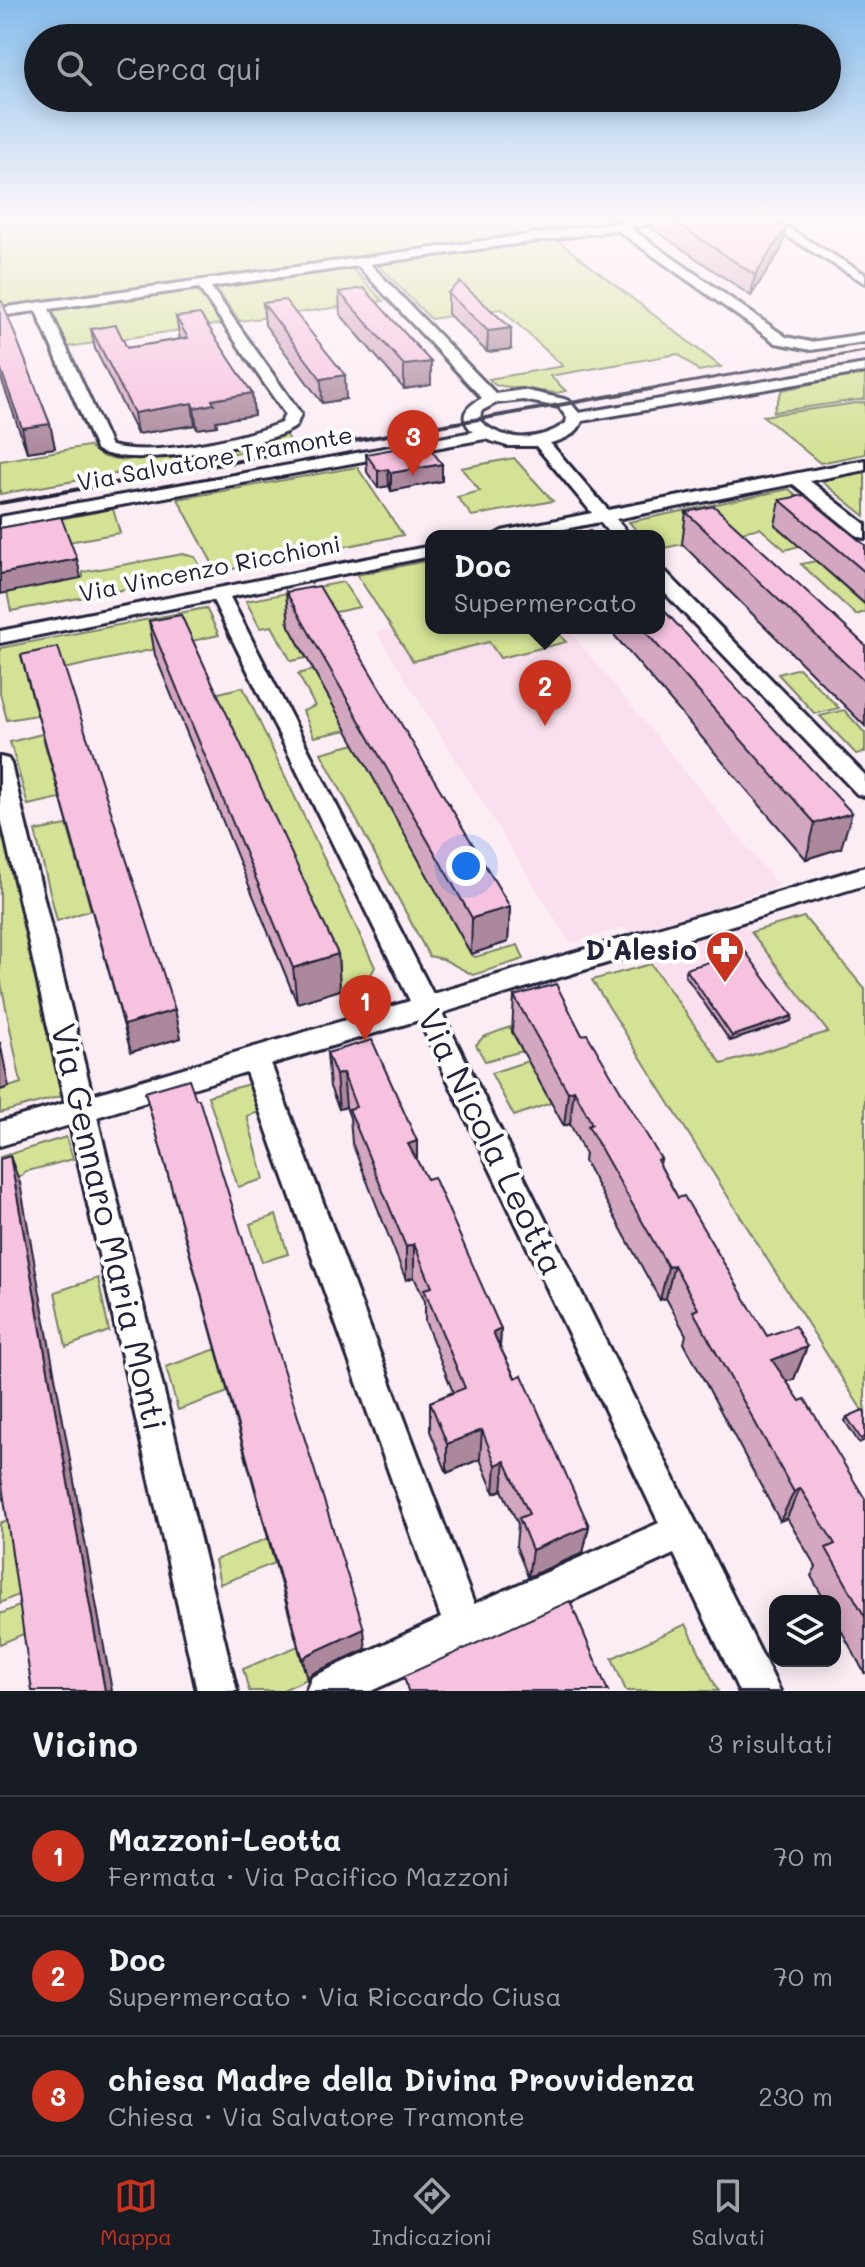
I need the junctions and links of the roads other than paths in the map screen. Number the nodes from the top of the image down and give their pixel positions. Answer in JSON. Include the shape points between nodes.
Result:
{"nodes":[{"id":1,"x":112,"y":297,"type":"edge"},
{"id":2,"x":212,"y":297,"type":"edge"},
{"id":3,"x":394,"y":297,"type":"edge"},
{"id":4,"x":720,"y":297,"type":"edge"},
{"id":5,"x":41,"y":307,"type":"junction"},
{"id":6,"x":0,"y":312,"type":"edge"},
{"id":7,"x":865,"y":338,"type":"edge"},
{"id":8,"x":865,"y":368,"type":"edge"},
{"id":9,"x":492,"y":399,"type":"junction"},
{"id":10,"x":575,"y":418,"type":"junction"},
{"id":11,"x":486,"y":434,"type":"junction"},
{"id":12,"x":540,"y":441,"type":"junction"},
{"id":13,"x":865,"y":465,"type":"edge"},
{"id":14,"x":797,"y":479,"type":"junction"},
{"id":15,"x":601,"y":516,"type":"junction"},
{"id":16,"x":0,"y":522,"type":"edge"},
{"id":17,"x":532,"y":530,"type":"edge"},
{"id":18,"x":615,"y":530,"type":"edge"},
{"id":19,"x":865,"y":533,"type":"edge"},
{"id":20,"x":425,"y":552,"type":"edge"},
{"id":21,"x":665,"y":582,"type":"edge"},
{"id":22,"x":219,"y":594,"type":"junction"},
{"id":23,"x":0,"y":637,"type":"edge"},
{"id":24,"x":0,"y":764,"type":"edge"},
{"id":25,"x":865,"y":789,"type":"edge"},
{"id":26,"x":865,"y":876,"type":"edge"},
{"id":27,"x":426,"y":1007,"type":"junction"},
{"id":28,"x":255,"y":1058,"type":"junction"},
{"id":29,"x":82,"y":1110,"type":"junction"},
{"id":30,"x":0,"y":1134,"type":"edge"},
{"id":31,"x":681,"y":1532,"type":"junction"},
{"id":32,"x":464,"y":1628,"type":"junction"},
{"id":33,"x":217,"y":1691,"type":"edge"},
{"id":34,"x":326,"y":1691,"type":"edge"},
{"id":35,"x":760,"y":1691,"type":"edge"}],
"edges":[{"from":1,"to":5,"type":"street"},
{"from":2,"to":5,"type":"street","via":[[293,414],[288,426],[139,455],[104,449]]},
{"from":3,"to":9,"type":"street"},
{"from":4,"to":7,"type":"street","via":[[781,340],[811,346]]},
{"from":5,"to":6,"type":"street"},
{"from":8,"to":10,"type":"street"},
{"from":9,"to":10,"type":"street","via":[[552,399]]},
{"from":9,"to":11,"type":"street","via":[[471,415]]},
{"from":10,"to":12,"type":"street","via":[[567,432]]},
{"from":11,"to":12,"type":"street"},
{"from":11,"to":16,"type":"street","name":"Via Salvatore Tramonte"},
{"from":12,"to":15,"type":"street"},
{"from":13,"to":14,"type":"street"},
{"from":14,"to":15,"type":"street"},
{"from":14,"to":19,"type":"street"},
{"from":15,"to":17,"type":"street"},
{"from":15,"to":18,"type":"street"},
{"from":20,"to":22,"type":"street","name":"Via Vincenzo Ricchioni"},
{"from":21,"to":25,"type":"street"},
{"from":22,"to":23,"type":"street","name":"Via Vincenzo Ricchioni"},
{"from":22,"to":27,"type":"street","name":"Via Nicola Leotta"},
{"from":24,"to":29,"type":"street","name":"Via Gennaro Maria Monti"},
{"from":26,"to":27,"type":"street"},
{"from":27,"to":28,"type":"street"},
{"from":27,"to":31,"type":"street","name":"Via Nicola Leotta"},
{"from":28,"to":29,"type":"street"},
{"from":28,"to":32,"type":"street"},
{"from":29,"to":30,"type":"street"},
{"from":29,"to":33,"type":"street","name":"Via Gennaro Maria Monti"},
{"from":31,"to":32,"type":"street"},
{"from":31,"to":35,"type":"street","name":"Via Nicola Leotta"},
{"from":32,"to":34,"type":"street"}]}
